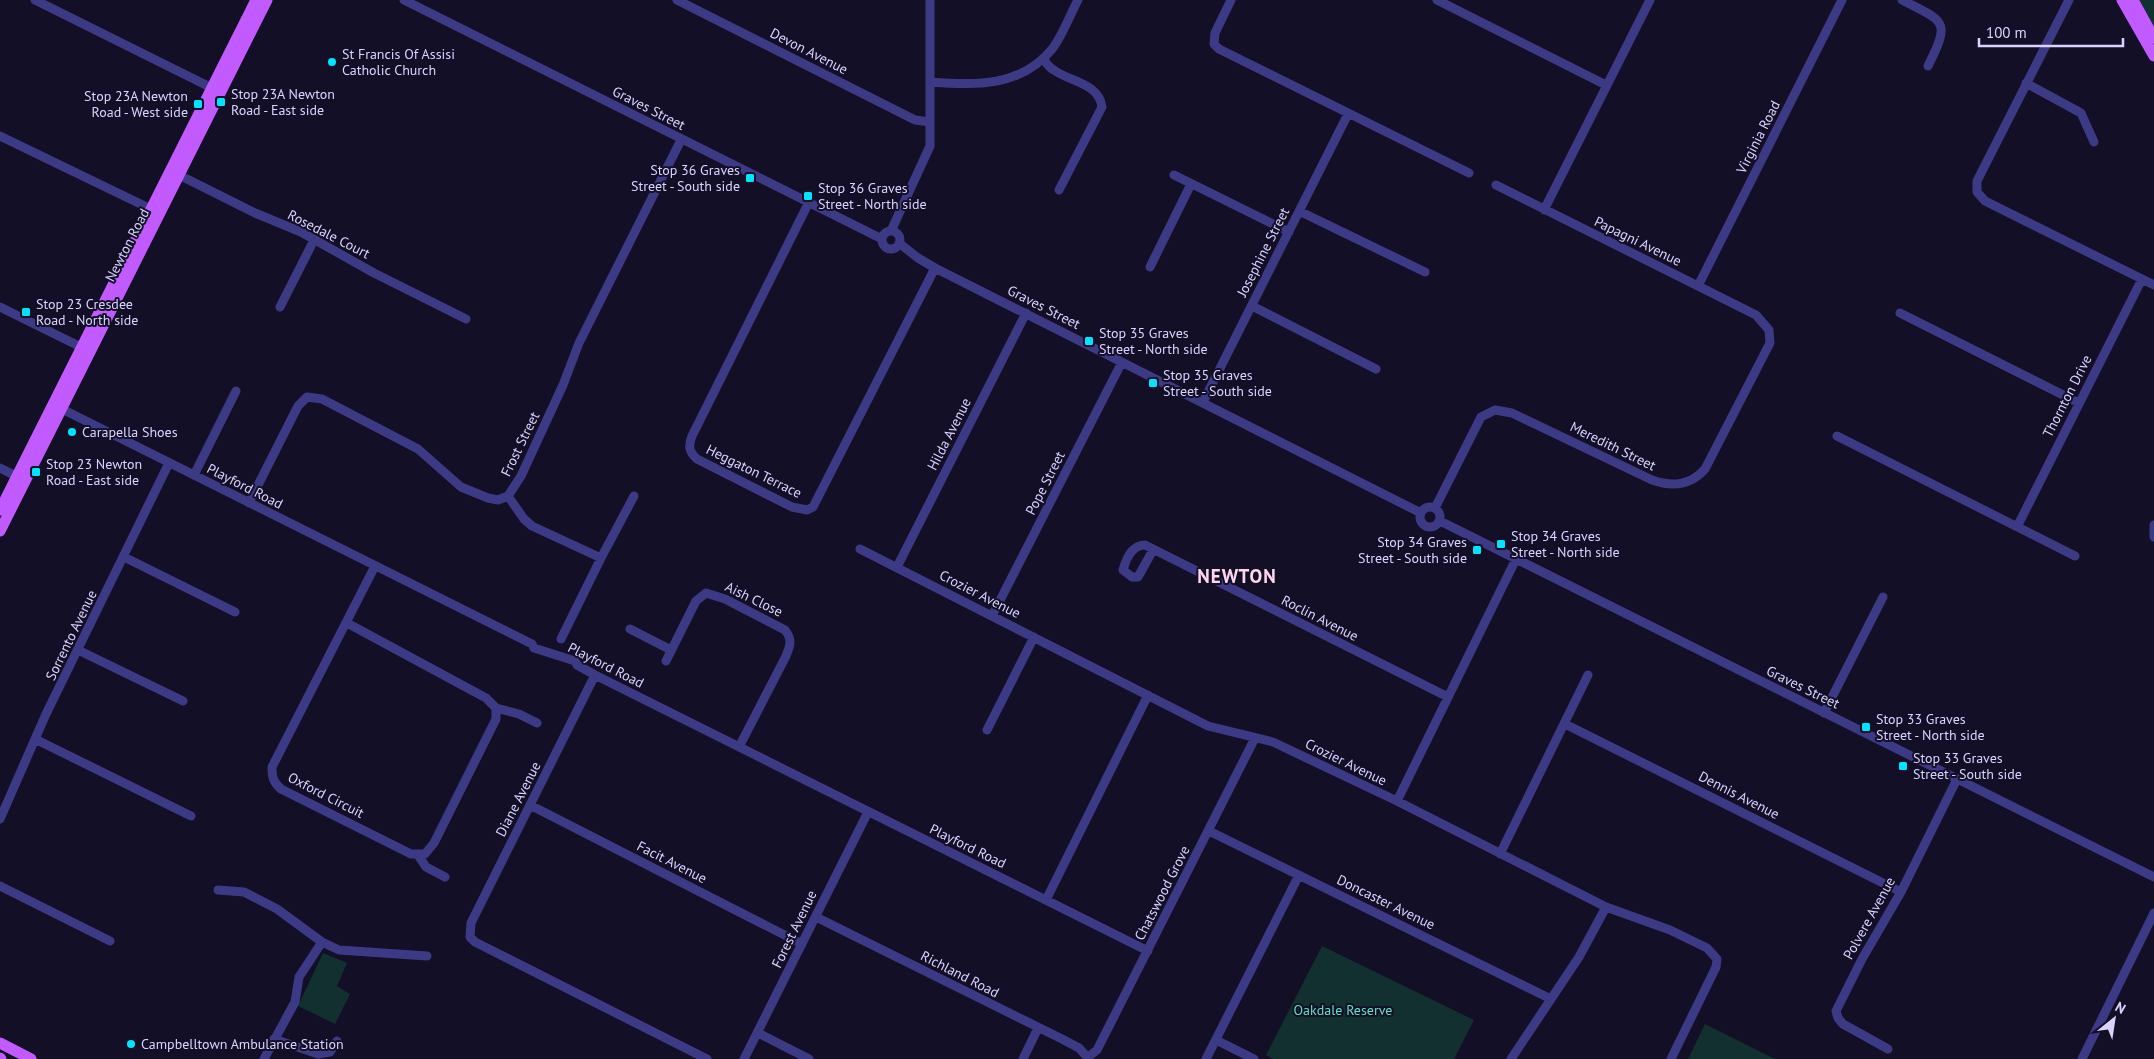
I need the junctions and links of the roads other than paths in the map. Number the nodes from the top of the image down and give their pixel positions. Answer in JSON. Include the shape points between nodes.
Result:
{"nodes":[{"id":1,"x":34,"y":0,"type":"edge"},
{"id":2,"x":256,"y":0,"type":"edge"},
{"id":3,"x":267,"y":0,"type":"edge"},
{"id":4,"x":404,"y":0,"type":"edge"},
{"id":5,"x":677,"y":0,"type":"edge"},
{"id":6,"x":930,"y":0,"type":"edge"},
{"id":7,"x":1078,"y":0,"type":"edge"},
{"id":8,"x":1231,"y":0,"type":"edge"},
{"id":9,"x":1436,"y":0,"type":"edge"},
{"id":10,"x":1650,"y":0,"type":"edge"},
{"id":11,"x":1842,"y":0,"type":"edge"},
{"id":12,"x":1902,"y":0,"type":"edge"},
{"id":13,"x":2069,"y":0,"type":"edge"},
{"id":14,"x":2122,"y":0,"type":"edge"},
{"id":15,"x":2133,"y":0,"type":"edge"},
{"id":16,"x":2154,"y":38,"type":"edge"},
{"id":17,"x":2154,"y":56,"type":"edge"},
{"id":18,"x":1043,"y":58,"type":"junction"},
{"id":19,"x":1928,"y":66,"type":"dead end"},
{"id":20,"x":930,"y":82,"type":"junction"},
{"id":21,"x":2026,"y":83,"type":"junction"},
{"id":22,"x":1606,"y":85,"type":"junction"},
{"id":23,"x":217,"y":90,"type":"junction"},
{"id":24,"x":1348,"y":114,"type":"junction"},
{"id":25,"x":930,"y":122,"type":"junction"},
{"id":26,"x":0,"y":136,"type":"edge"},
{"id":27,"x":681,"y":140,"type":"junction"},
{"id":28,"x":2094,"y":142,"type":"dead end"},
{"id":29,"x":1468,"y":173,"type":"dead end"},
{"id":30,"x":179,"y":175,"type":"junction"},
{"id":31,"x":1174,"y":175,"type":"dead end"},
{"id":32,"x":1191,"y":184,"type":"junction"},
{"id":33,"x":1496,"y":185,"type":"dead end"},
{"id":34,"x":1059,"y":190,"type":"dead end"},
{"id":35,"x":808,"y":204,"type":"junction"},
{"id":36,"x":1544,"y":210,"type":"junction"},
{"id":37,"x":155,"y":211,"type":"junction"},
{"id":38,"x":1299,"y":211,"type":"junction"},
{"id":39,"x":891,"y":231,"type":"junction"},
{"id":40,"x":1289,"y":232,"type":"junction"},
{"id":41,"x":882,"y":239,"type":"junction"},
{"id":42,"x":314,"y":240,"type":"junction"},
{"id":43,"x":899,"y":243,"type":"junction"},
{"id":44,"x":1150,"y":267,"type":"dead end"},
{"id":45,"x":935,"y":268,"type":"junction"},
{"id":46,"x":1425,"y":272,"type":"dead end"},
{"id":47,"x":2142,"y":279,"type":"junction"},
{"id":48,"x":2154,"y":285,"type":"edge"},
{"id":49,"x":1698,"y":286,"type":"junction"},
{"id":50,"x":1252,"y":306,"type":"junction"},
{"id":51,"x":0,"y":307,"type":"edge"},
{"id":52,"x":280,"y":307,"type":"dead end"},
{"id":53,"x":1026,"y":313,"type":"junction"},
{"id":54,"x":1900,"y":313,"type":"dead end"},
{"id":55,"x":466,"y":319,"type":"dead end"},
{"id":56,"x":1766,"y":324,"type":"joint"},
{"id":57,"x":86,"y":349,"type":"junction"},
{"id":58,"x":1122,"y":362,"type":"junction"},
{"id":59,"x":1376,"y":369,"type":"dead end"},
{"id":60,"x":236,"y":391,"type":"dead end"},
{"id":61,"x":1203,"y":402,"type":"junction"},
{"id":62,"x":2079,"y":403,"type":"junction"},
{"id":63,"x":57,"y":407,"type":"junction"},
{"id":64,"x":1837,"y":436,"type":"dead end"},
{"id":65,"x":169,"y":463,"type":"junction"},
{"id":66,"x":0,"y":468,"type":"edge"},
{"id":67,"x":194,"y":475,"type":"junction"},
{"id":68,"x":21,"y":478,"type":"junction"},
{"id":69,"x":508,"y":496,"type":"junction"},
{"id":70,"x":634,"y":496,"type":"dead end"},
{"id":71,"x":249,"y":503,"type":"junction"},
{"id":72,"x":1435,"y":508,"type":"junction"},
{"id":73,"x":0,"y":510,"type":"edge"},
{"id":74,"x":1421,"y":513,"type":"junction"},
{"id":75,"x":1440,"y":521,"type":"junction"},
{"id":76,"x":2018,"y":525,"type":"junction"},
{"id":77,"x":2154,"y":525,"type":"edge"},
{"id":78,"x":0,"y":531,"type":"edge"},
{"id":79,"x":2154,"y":537,"type":"edge"},
{"id":80,"x":860,"y":548,"type":"dead end"},
{"id":81,"x":1153,"y":550,"type":"dead end"},
{"id":82,"x":2075,"y":556,"type":"dead end"},
{"id":83,"x":124,"y":557,"type":"junction"},
{"id":84,"x":602,"y":558,"type":"junction"},
{"id":85,"x":1516,"y":559,"type":"junction"},
{"id":86,"x":375,"y":566,"type":"junction"},
{"id":87,"x":897,"y":567,"type":"junction"},
{"id":88,"x":1883,"y":597,"type":"dead end"},
{"id":89,"x":235,"y":612,"type":"dead end"},
{"id":90,"x":992,"y":616,"type":"junction"},
{"id":91,"x":347,"y":623,"type":"junction"},
{"id":92,"x":630,"y":628,"type":"dead end"},
{"id":93,"x":1034,"y":637,"type":"junction"},
{"id":94,"x":561,"y":639,"type":"dead end"},
{"id":95,"x":78,"y":650,"type":"junction"},
{"id":96,"x":671,"y":650,"type":"junction"},
{"id":97,"x":666,"y":661,"type":"dead end"},
{"id":98,"x":595,"y":675,"type":"junction"},
{"id":99,"x":1588,"y":675,"type":"dead end"},
{"id":100,"x":1148,"y":695,"type":"junction"},
{"id":101,"x":1448,"y":697,"type":"junction"},
{"id":102,"x":184,"y":701,"type":"dead end"},
{"id":103,"x":496,"y":708,"type":"junction"},
{"id":104,"x":1824,"y":713,"type":"junction"},
{"id":105,"x":537,"y":723,"type":"dead end"},
{"id":106,"x":1565,"y":724,"type":"junction"},
{"id":107,"x":987,"y":730,"type":"dead end"},
{"id":108,"x":1255,"y":738,"type":"junction"},
{"id":109,"x":37,"y":740,"type":"junction"},
{"id":110,"x":739,"y":747,"type":"junction"},
{"id":111,"x":1956,"y":779,"type":"junction"},
{"id":112,"x":1397,"y":801,"type":"junction"},
{"id":113,"x":530,"y":805,"type":"junction"},
{"id":114,"x":868,"y":812,"type":"junction"},
{"id":115,"x":191,"y":816,"type":"dead end"},
{"id":116,"x":0,"y":819,"type":"edge"},
{"id":117,"x":1209,"y":831,"type":"junction"},
{"id":118,"x":1500,"y":854,"type":"junction"},
{"id":119,"x":418,"y":855,"type":"junction"},
{"id":120,"x":1299,"y":875,"type":"junction"},
{"id":121,"x":445,"y":877,"type":"dead end"},
{"id":122,"x":2154,"y":877,"type":"edge"},
{"id":123,"x":0,"y":886,"type":"edge"},
{"id":124,"x":218,"y":890,"type":"dead end"},
{"id":125,"x":1901,"y":892,"type":"junction"},
{"id":126,"x":1046,"y":900,"type":"junction"},
{"id":127,"x":1606,"y":907,"type":"junction"},
{"id":128,"x":2154,"y":913,"type":"edge"},
{"id":129,"x":816,"y":917,"type":"junction"},
{"id":130,"x":110,"y":941,"type":"dead end"},
{"id":131,"x":322,"y":942,"type":"junction"},
{"id":132,"x":802,"y":944,"type":"junction"},
{"id":133,"x":1148,"y":951,"type":"junction"},
{"id":134,"x":427,"y":956,"type":"dead end"},
{"id":135,"x":1551,"y":999,"type":"junction"},
{"id":136,"x":1038,"y":1028,"type":"junction"},
{"id":137,"x":758,"y":1033,"type":"junction"},
{"id":138,"x":274,"y":1039,"type":"junction"},
{"id":139,"x":1216,"y":1040,"type":"junction"},
{"id":140,"x":337,"y":1041,"type":"dead end"},
{"id":141,"x":0,"y":1043,"type":"edge"},
{"id":142,"x":1888,"y":1049,"type":"dead end"},
{"id":143,"x":1089,"y":1058,"type":"edge"},
{"id":144,"x":31,"y":1059,"type":"edge"},
{"id":145,"x":264,"y":1059,"type":"edge"},
{"id":146,"x":707,"y":1059,"type":"edge"},
{"id":147,"x":744,"y":1059,"type":"edge"},
{"id":148,"x":809,"y":1059,"type":"edge"},
{"id":149,"x":1023,"y":1059,"type":"edge"},
{"id":150,"x":1206,"y":1059,"type":"edge"},
{"id":151,"x":1254,"y":1059,"type":"edge"},
{"id":152,"x":1511,"y":1059,"type":"edge"},
{"id":153,"x":1671,"y":1059,"type":"edge"},
{"id":154,"x":2082,"y":1059,"type":"edge"}],
"edges":[{"from":1,"to":23,"type":"street"},
{"from":2,"to":23,"type":"main road","name":"Newton Road"},
{"from":3,"to":23,"type":"main road","name":"Newton Road"},
{"from":4,"to":27,"type":"street","name":"Graves Street"},
{"from":5,"to":25,"type":"street","name":"Devon Avenue","via":[[915,120]]},
{"from":6,"to":20,"type":"street"},
{"from":7,"to":18,"type":"street","via":[[1054,46]]},
{"from":8,"to":24,"type":"street","via":[[1215,33],[1214,44],[1219,49]]},
{"from":9,"to":22,"type":"street"},
{"from":10,"to":22,"type":"street"},
{"from":11,"to":49,"type":"street","name":"Virginia Road"},
{"from":12,"to":19,"type":"street","via":[[1941,24],[1943,32]]},
{"from":13,"to":21,"type":"street"},
{"from":14,"to":17,"type":"main road"},
{"from":15,"to":16,"type":"main road"},
{"from":18,"to":20,"type":"street","via":[[1017,76],[993,83]]},
{"from":18,"to":34,"type":"street","via":[[1053,70],[1094,91],[1100,96],[1102,107]]},
{"from":20,"to":25,"type":"street"},
{"from":21,"to":28,"type":"street","via":[[2081,113]]},
{"from":21,"to":47,"type":"street","via":[[1977,181],[1977,192],[1985,201]]},
{"from":22,"to":36,"type":"street"},
{"from":23,"to":30,"type":"main road","name":"Newton Road"},
{"from":23,"to":37,"type":"main road","name":"Newton Road"},
{"from":24,"to":29,"type":"street"},
{"from":24,"to":38,"type":"street","name":"Josephine Street"},
{"from":25,"to":39,"type":"street","via":[[928,154]]},
{"from":26,"to":37,"type":"street"},
{"from":27,"to":35,"type":"street","name":"Graves Street"},
{"from":27,"to":69,"type":"street","name":"Frost Street","via":[[579,343],[563,386],[521,476]]},
{"from":30,"to":37,"type":"main road","name":"Newton Road"},
{"from":30,"to":42,"type":"street","name":"Rosedale Court"},
{"from":31,"to":32,"type":"street"},
{"from":32,"to":40,"type":"street"},
{"from":32,"to":44,"type":"street"},
{"from":33,"to":36,"type":"street","name":"Papagni Avenue"},
{"from":35,"to":41,"type":"street","name":"Graves Street"},
{"from":35,"to":45,"type":"street","name":"Heggaton Terrace","via":[[692,436],[689,447],[697,459],[792,506],[807,510],[813,507]]},
{"from":36,"to":49,"type":"street","name":"Papagni Avenue"},
{"from":37,"to":57,"type":"main road","name":"Newton Road"},
{"from":38,"to":40,"type":"street","name":"Josephine Street"},
{"from":38,"to":46,"type":"street"},
{"from":39,"to":41,"type":"street"},
{"from":39,"to":43,"type":"street","via":[[898,235]]},
{"from":40,"to":50,"type":"street","name":"Josephine Street"},
{"from":41,"to":43,"type":"street","via":[[890,248]]},
{"from":42,"to":52,"type":"street"},
{"from":42,"to":55,"type":"street","name":"Rosedale Court"},
{"from":43,"to":45,"type":"street","name":"Graves Street"},
{"from":45,"to":53,"type":"street","name":"Graves Street"},
{"from":47,"to":48,"type":"street"},
{"from":47,"to":62,"type":"street","name":"Thornton Drive"},
{"from":49,"to":56,"type":"street","name":"Papagni Avenue","via":[[1756,315]]},
{"from":50,"to":59,"type":"street"},
{"from":50,"to":61,"type":"street","name":"Josephine Street"},
{"from":51,"to":57,"type":"street"},
{"from":53,"to":58,"type":"street","name":"Graves Street"},
{"from":53,"to":87,"type":"street","name":"Hilda Avenue"},
{"from":54,"to":62,"type":"street"},
{"from":56,"to":72,"type":"street","name":"Meredith Street","via":[[1770,337],[1766,353],[1705,469],[1689,482],[1670,485],[1652,480],[1512,413],[1495,410],[1481,417]]},
{"from":57,"to":63,"type":"main road","name":"Newton Road"},
{"from":58,"to":61,"type":"street","name":"Graves Street"},
{"from":58,"to":90,"type":"street","name":"Pope Street"},
{"from":60,"to":67,"type":"street"},
{"from":61,"to":74,"type":"street","name":"Graves Street"},
{"from":62,"to":76,"type":"street","name":"Thornton Drive"},
{"from":63,"to":65,"type":"street","name":"Playford Road"},
{"from":63,"to":68,"type":"main road","name":"Newton Road"},
{"from":64,"to":76,"type":"street"},
{"from":65,"to":67,"type":"street","name":"Playford Road"},
{"from":65,"to":83,"type":"street","name":"Sorrento Avenue"},
{"from":66,"to":68,"type":"street"},
{"from":67,"to":71,"type":"street","name":"Playford Road"},
{"from":68,"to":73,"type":"main road","name":"Newton Road"},
{"from":68,"to":78,"type":"main road","name":"Newton Road"},
{"from":69,"to":71,"type":"street","name":"Frost Street","via":[[498,500],[460,487],[418,449],[322,399],[307,397],[298,406]]},
{"from":69,"to":84,"type":"street","via":[[532,526]]},
{"from":70,"to":84,"type":"street"},
{"from":71,"to":86,"type":"street","name":"Playford Road"},
{"from":72,"to":74,"type":"street","via":[[1429,507]]},
{"from":72,"to":75,"type":"street","via":[[1440,513]]},
{"from":74,"to":75,"type":"street","via":[[1420,519],[1427,526],[1434,527]]},
{"from":75,"to":85,"type":"street","name":"Graves Street"},
{"from":76,"to":82,"type":"street"},
{"from":77,"to":79,"type":"street"},
{"from":80,"to":87,"type":"street","name":"Crozier Avenue"},
{"from":81,"to":101,"type":"street","name":"Roclin Avenue"},
{"from":83,"to":89,"type":"street"},
{"from":83,"to":95,"type":"street","name":"Sorrento Avenue"},
{"from":84,"to":94,"type":"street"},
{"from":85,"to":101,"type":"street"},
{"from":85,"to":104,"type":"street","name":"Graves Street"},
{"from":86,"to":91,"type":"street","name":"Oxford Circuit"},
{"from":86,"to":98,"type":"street","name":"Playford Road","via":[[532,644],[534,648],[575,661]]},
{"from":87,"to":90,"type":"street","name":"Crozier Avenue"},
{"from":88,"to":104,"type":"street"},
{"from":90,"to":93,"type":"street","name":"Crozier Avenue"},
{"from":91,"to":103,"type":"street","via":[[486,698]]},
{"from":91,"to":119,"type":"street","name":"Oxford Circuit","via":[[272,767],[274,783],[282,790]]},
{"from":92,"to":96,"type":"street"},
{"from":93,"to":100,"type":"street","name":"Crozier Avenue"},
{"from":93,"to":107,"type":"street"},
{"from":95,"to":102,"type":"street"},
{"from":95,"to":109,"type":"street","name":"Sorrento Avenue","via":[[46,714]]},
{"from":96,"to":97,"type":"street","name":"Aish Close"},
{"from":96,"to":110,"type":"street","name":"Aish Close","via":[[696,601],[706,593],[726,599],[768,621],[785,630],[790,637],[785,658]]},
{"from":98,"to":110,"type":"street","name":"Playford Road"},
{"from":98,"to":113,"type":"street","name":"Diane Avenue"},
{"from":99,"to":106,"type":"street"},
{"from":100,"to":108,"type":"street","name":"Crozier Avenue","via":[[1208,726]]},
{"from":100,"to":126,"type":"street"},
{"from":101,"to":112,"type":"street"},
{"from":103,"to":105,"type":"street"},
{"from":103,"to":119,"type":"street","via":[[496,719],[434,843],[425,854]]},
{"from":104,"to":111,"type":"street","name":"Graves Street"},
{"from":106,"to":118,"type":"street"},
{"from":106,"to":125,"type":"street","name":"Dennis Avenue"},
{"from":108,"to":112,"type":"street","name":"Crozier Avenue","via":[[1273,742]]},
{"from":108,"to":117,"type":"street","name":"Chatswood Grove"},
{"from":109,"to":115,"type":"street"},
{"from":109,"to":116,"type":"street","name":"Sorrento Avenue"},
{"from":110,"to":114,"type":"street","name":"Playford Road"},
{"from":111,"to":122,"type":"street","name":"Graves Street"},
{"from":111,"to":125,"type":"street","name":"Polvere Avenue"},
{"from":112,"to":118,"type":"street","name":"Crozier Avenue"},
{"from":113,"to":132,"type":"street","name":"Facit Avenue"},
{"from":113,"to":146,"type":"street","name":"Diane Avenue","via":[[471,923],[470,937]]},
{"from":114,"to":126,"type":"street","name":"Playford Road"},
{"from":114,"to":129,"type":"street","name":"Forest Avenue"},
{"from":117,"to":120,"type":"street","name":"Doncaster Avenue"},
{"from":117,"to":133,"type":"street","name":"Chatswood Grove"},
{"from":118,"to":127,"type":"street","name":"Crozier Avenue"},
{"from":119,"to":121,"type":"street","name":"Oxford Circuit","via":[[426,867]]},
{"from":120,"to":135,"type":"street","name":"Doncaster Avenue"},
{"from":120,"to":139,"type":"street"},
{"from":123,"to":130,"type":"street"},
{"from":124,"to":131,"type":"street","via":[[244,892],[277,909]]},
{"from":125,"to":142,"type":"street","name":"Polvere Avenue","via":[[1862,958],[1836,1011],[1843,1024]]},
{"from":126,"to":133,"type":"street","name":"Playford Road"},
{"from":127,"to":135,"type":"street"},
{"from":127,"to":153,"type":"street","name":"Crozier Avenue","via":[[1670,930],[1707,948],[1717,959],[1716,968]]},
{"from":128,"to":154,"type":"street"},
{"from":129,"to":132,"type":"street","name":"Forest Avenue"},
{"from":129,"to":136,"type":"street","name":"Richland Road"},
{"from":131,"to":134,"type":"street","via":[[339,950]]},
{"from":131,"to":138,"type":"street","via":[[299,977],[295,1002]]},
{"from":132,"to":137,"type":"street","name":"Forest Avenue"},
{"from":133,"to":143,"type":"street","name":"Chatswood Grove","via":[[1098,1050]]},
{"from":135,"to":152,"type":"street"},
{"from":136,"to":143,"type":"street","name":"Richland Road","via":[[1079,1048]]},
{"from":136,"to":149,"type":"street"},
{"from":137,"to":147,"type":"street","name":"Forest Avenue"},
{"from":137,"to":148,"type":"street"},
{"from":138,"to":140,"type":"street","via":[[318,1054],[330,1052]]},
{"from":138,"to":145,"type":"street"},
{"from":139,"to":150,"type":"street"},
{"from":139,"to":151,"type":"street"},
{"from":141,"to":144,"type":"main road"}]}
